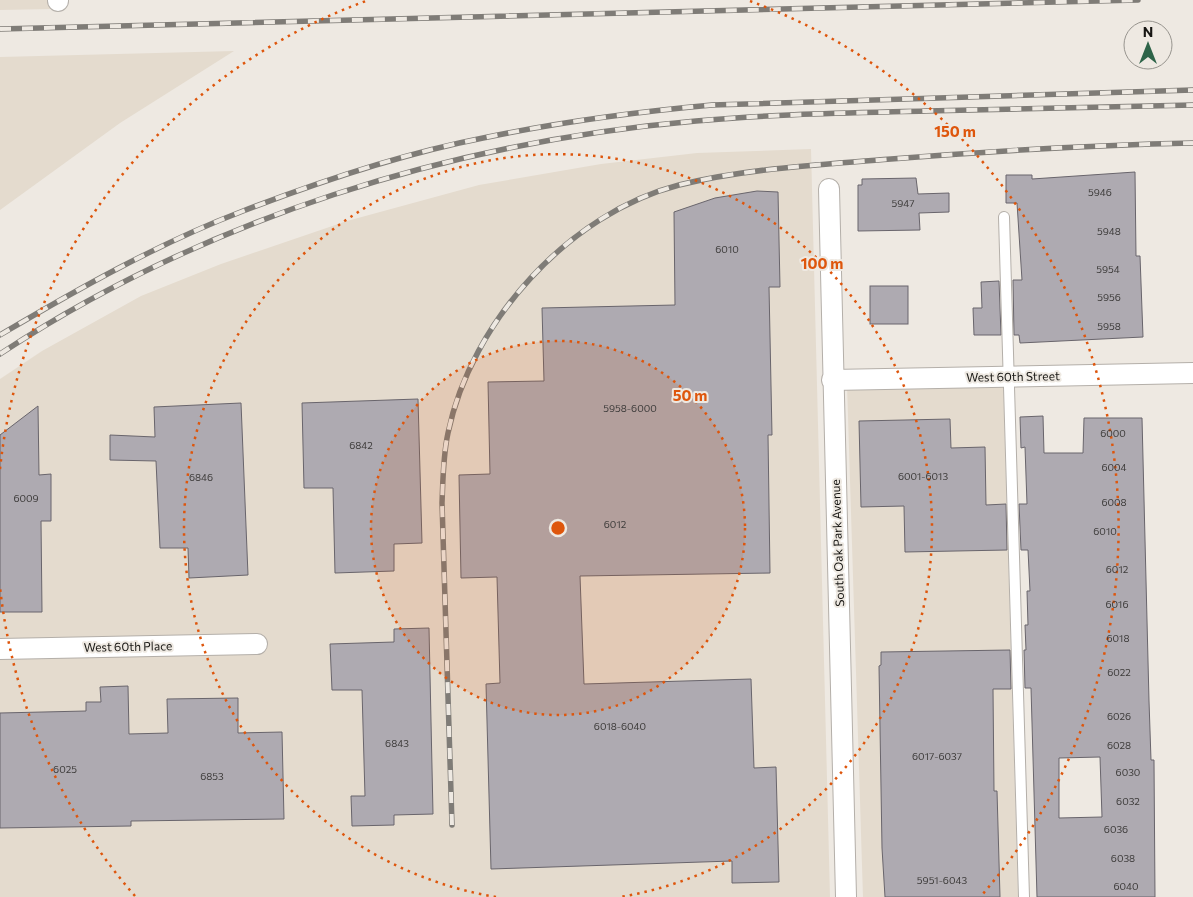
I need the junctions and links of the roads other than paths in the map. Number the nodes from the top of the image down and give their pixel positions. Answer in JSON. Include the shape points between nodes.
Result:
{"nodes":[{"id":1,"x":829,"y":190,"type":"dead end"},
{"id":2,"x":1004,"y":217,"type":"dead end"},
{"id":3,"x":1193,"y":373,"type":"edge"},
{"id":4,"x":1009,"y":376,"type":"junction"},
{"id":5,"x":832,"y":380,"type":"junction"},
{"id":6,"x":257,"y":644,"type":"dead end"},
{"id":7,"x":0,"y":649,"type":"edge"},
{"id":8,"x":846,"y":897,"type":"edge"},
{"id":9,"x":1024,"y":897,"type":"edge"}],
"edges":[{"from":1,"to":5,"type":"street","name":"South Oak Park Avenue"},
{"from":2,"to":4,"type":"lane"},
{"from":3,"to":4,"type":"street","name":"West 60th Street"},
{"from":4,"to":5,"type":"street","name":"West 60th Street"},
{"from":4,"to":9,"type":"lane"},
{"from":5,"to":8,"type":"street","name":"South Oak Park Avenue"},
{"from":6,"to":7,"type":"street","name":"West 60th Place"}]}
